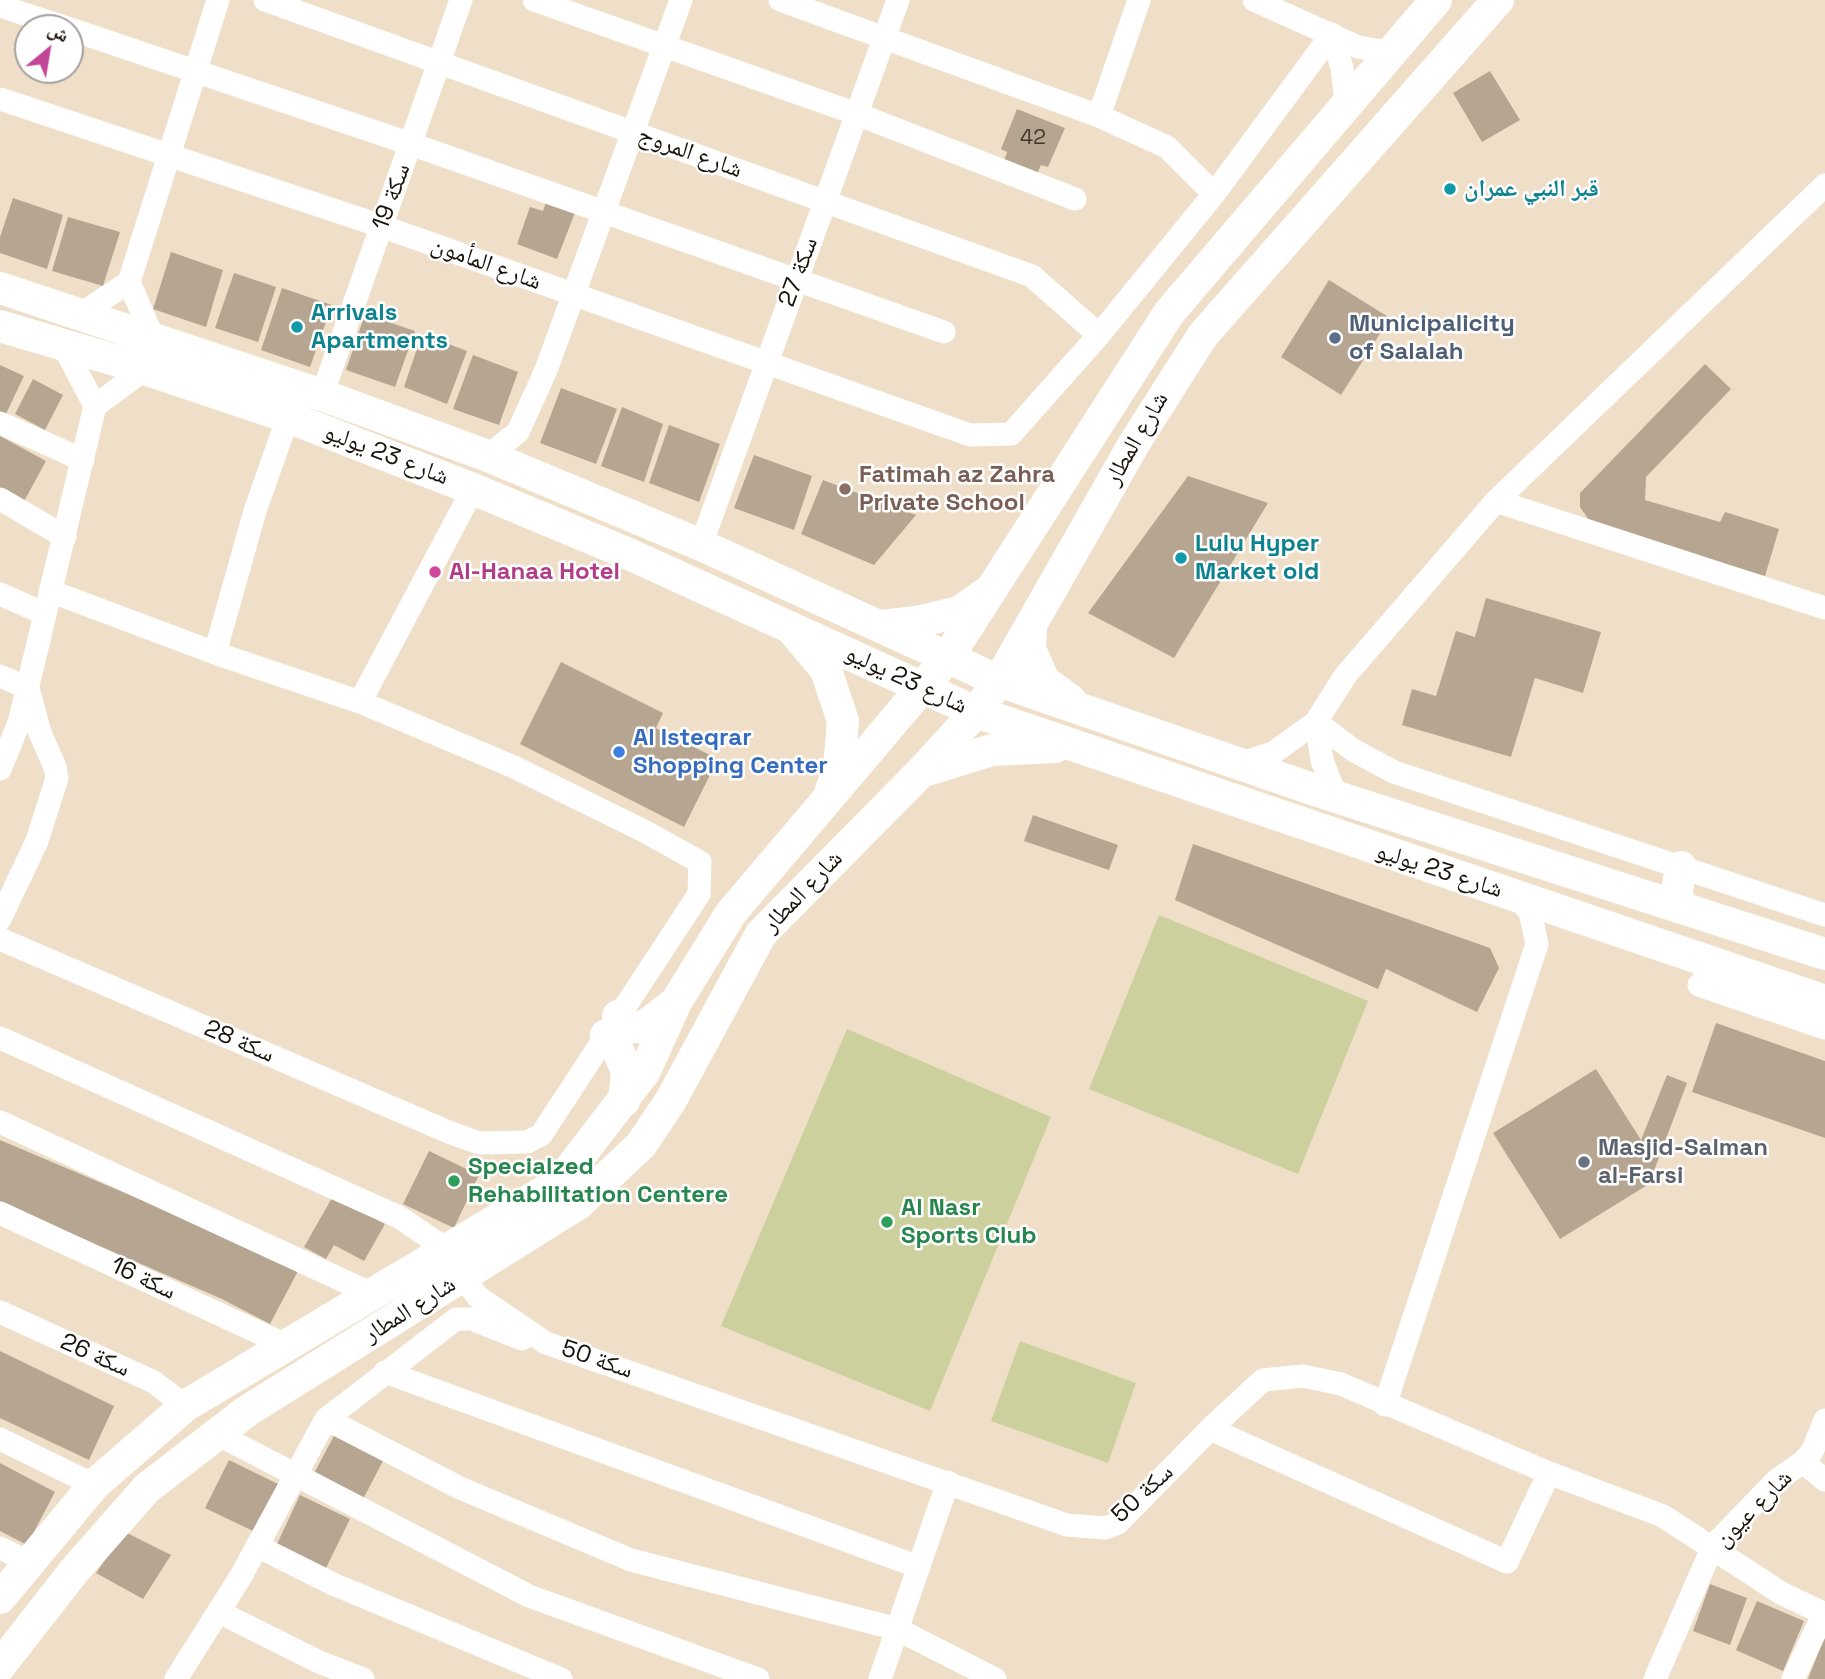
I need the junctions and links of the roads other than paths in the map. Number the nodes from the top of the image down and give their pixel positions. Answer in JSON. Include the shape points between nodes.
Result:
{"nodes":[{"id":1,"x":218,"y":0,"type":"edge"},
{"id":2,"x":265,"y":0,"type":"edge"},
{"id":3,"x":461,"y":0,"type":"edge"},
{"id":4,"x":534,"y":0,"type":"edge"},
{"id":5,"x":681,"y":0,"type":"edge"},
{"id":6,"x":780,"y":0,"type":"edge"},
{"id":7,"x":898,"y":0,"type":"edge"},
{"id":8,"x":1139,"y":0,"type":"edge"},
{"id":9,"x":1254,"y":0,"type":"edge"},
{"id":10,"x":1436,"y":0,"type":"edge"},
{"id":11,"x":1498,"y":0,"type":"edge"},
{"id":12,"x":0,"y":6,"type":"edge"},
{"id":13,"x":24,"y":14,"type":"edge"},
{"id":14,"x":84,"y":34,"type":"edge"},
{"id":15,"x":1332,"y":34,"type":"junction"},
{"id":16,"x":885,"y":37,"type":"junction"},
{"id":17,"x":665,"y":46,"type":"junction"},
{"id":18,"x":1388,"y":52,"type":"junction"},
{"id":19,"x":439,"y":61,"type":"junction"},
{"id":20,"x":194,"y":70,"type":"junction"},
{"id":21,"x":0,"y":99,"type":"edge"},
{"id":22,"x":1346,"y":102,"type":"junction"},
{"id":23,"x":857,"y":114,"type":"junction"},
{"id":24,"x":1098,"y":116,"type":"junction"},
{"id":25,"x":1324,"y":128,"type":"junction"},
{"id":26,"x":635,"y":133,"type":"junction"},
{"id":27,"x":411,"y":144,"type":"junction"},
{"id":28,"x":168,"y":153,"type":"junction"},
{"id":29,"x":1825,"y":186,"type":"edge"},
{"id":30,"x":1214,"y":194,"type":"junction"},
{"id":31,"x":1075,"y":199,"type":"dead end"},
{"id":32,"x":825,"y":200,"type":"junction"},
{"id":33,"x":604,"y":214,"type":"junction"},
{"id":34,"x":381,"y":226,"type":"junction"},
{"id":35,"x":1291,"y":235,"type":"junction"},
{"id":36,"x":796,"y":281,"type":"junction"},
{"id":37,"x":129,"y":282,"type":"junction"},
{"id":38,"x":0,"y":288,"type":"edge"},
{"id":39,"x":1137,"y":289,"type":"junction"},
{"id":40,"x":574,"y":296,"type":"junction"},
{"id":41,"x":1169,"y":313,"type":"junction"},
{"id":42,"x":79,"y":315,"type":"junction"},
{"id":43,"x":0,"y":326,"type":"edge"},
{"id":44,"x":944,"y":332,"type":"dead end"},
{"id":45,"x":1099,"y":335,"type":"junction"},
{"id":46,"x":64,"y":347,"type":"junction"},
{"id":47,"x":150,"y":354,"type":"junction"},
{"id":48,"x":766,"y":364,"type":"junction"},
{"id":49,"x":322,"y":395,"type":"junction"},
{"id":50,"x":95,"y":406,"type":"junction"},
{"id":51,"x":288,"y":417,"type":"junction"},
{"id":52,"x":0,"y":423,"type":"edge"},
{"id":53,"x":517,"y":432,"type":"junction"},
{"id":54,"x":488,"y":456,"type":"junction"},
{"id":55,"x":83,"y":460,"type":"junction"},
{"id":56,"x":539,"y":478,"type":"junction"},
{"id":57,"x":473,"y":489,"type":"junction"},
{"id":58,"x":0,"y":499,"type":"edge"},
{"id":59,"x":1496,"y":501,"type":"junction"},
{"id":60,"x":65,"y":537,"type":"junction"},
{"id":61,"x":701,"y":545,"type":"junction"},
{"id":62,"x":990,"y":590,"type":"junction"},
{"id":63,"x":50,"y":591,"type":"junction"},
{"id":64,"x":0,"y":594,"type":"edge"},
{"id":65,"x":1825,"y":608,"type":"edge"},
{"id":66,"x":43,"y":613,"type":"junction"},
{"id":67,"x":880,"y":626,"type":"junction"},
{"id":68,"x":1031,"y":626,"type":"junction"},
{"id":69,"x":792,"y":629,"type":"junction"},
{"id":70,"x":215,"y":653,"type":"junction"},
{"id":71,"x":948,"y":657,"type":"junction"},
{"id":72,"x":0,"y":676,"type":"edge"},
{"id":73,"x":999,"y":681,"type":"junction"},
{"id":74,"x":28,"y":688,"type":"junction"},
{"id":75,"x":925,"y":688,"type":"junction"},
{"id":76,"x":360,"y":702,"type":"junction"},
{"id":77,"x":976,"y":712,"type":"junction"},
{"id":78,"x":1085,"y":712,"type":"junction"},
{"id":79,"x":1316,"y":722,"type":"junction"},
{"id":80,"x":1071,"y":746,"type":"junction"},
{"id":81,"x":1239,"y":764,"type":"junction"},
{"id":82,"x":0,"y":766,"type":"edge"},
{"id":83,"x":55,"y":767,"type":"junction"},
{"id":84,"x":920,"y":773,"type":"junction"},
{"id":85,"x":829,"y":795,"type":"junction"},
{"id":86,"x":1336,"y":797,"type":"junction"},
{"id":87,"x":22,"y":867,"type":"junction"},
{"id":88,"x":1681,"y":867,"type":"junction"},
{"id":89,"x":0,"y":879,"type":"edge"},
{"id":90,"x":1516,"y":896,"type":"junction"},
{"id":91,"x":1684,"y":908,"type":"junction"},
{"id":92,"x":1825,"y":915,"type":"edge"},
{"id":93,"x":1581,"y":916,"type":"junction"},
{"id":94,"x":0,"y":919,"type":"edge"},
{"id":95,"x":0,"y":939,"type":"edge"},
{"id":96,"x":1537,"y":944,"type":"junction"},
{"id":97,"x":1825,"y":954,"type":"edge"},
{"id":98,"x":1717,"y":965,"type":"junction"},
{"id":99,"x":1825,"y":1001,"type":"edge"},
{"id":100,"x":676,"y":1002,"type":"junction"},
{"id":101,"x":612,"y":1026,"type":"junction"},
{"id":102,"x":1825,"y":1028,"type":"edge"},
{"id":103,"x":0,"y":1038,"type":"edge"},
{"id":104,"x":624,"y":1101,"type":"junction"},
{"id":105,"x":0,"y":1122,"type":"edge"},
{"id":106,"x":0,"y":1213,"type":"edge"},
{"id":107,"x":456,"y":1264,"type":"junction"},
{"id":108,"x":370,"y":1293,"type":"junction"},
{"id":109,"x":0,"y":1312,"type":"edge"},
{"id":110,"x":546,"y":1342,"type":"junction"},
{"id":111,"x":286,"y":1345,"type":"junction"},
{"id":112,"x":385,"y":1372,"type":"junction"},
{"id":113,"x":1385,"y":1405,"type":"junction"},
{"id":114,"x":185,"y":1406,"type":"junction"},
{"id":115,"x":326,"y":1419,"type":"junction"},
{"id":116,"x":1825,"y":1420,"type":"edge"},
{"id":117,"x":1210,"y":1429,"type":"junction"},
{"id":118,"x":217,"y":1434,"type":"junction"},
{"id":119,"x":0,"y":1439,"type":"edge"},
{"id":120,"x":1803,"y":1462,"type":"junction"},
{"id":121,"x":1549,"y":1473,"type":"junction"},
{"id":122,"x":295,"y":1477,"type":"junction"},
{"id":123,"x":1825,"y":1480,"type":"edge"},
{"id":124,"x":948,"y":1482,"type":"junction"},
{"id":125,"x":94,"y":1485,"type":"junction"},
{"id":126,"x":257,"y":1546,"type":"junction"},
{"id":127,"x":1713,"y":1546,"type":"junction"},
{"id":128,"x":0,"y":1548,"type":"edge"},
{"id":129,"x":29,"y":1562,"type":"junction"},
{"id":130,"x":919,"y":1567,"type":"junction"},
{"id":131,"x":0,"y":1598,"type":"edge"},
{"id":132,"x":219,"y":1612,"type":"junction"},
{"id":133,"x":1824,"y":1614,"type":"edge"},
{"id":134,"x":897,"y":1629,"type":"junction"},
{"id":135,"x":0,"y":1666,"type":"edge"},
{"id":136,"x":184,"y":1676,"type":"edge"},
{"id":137,"x":363,"y":1679,"type":"edge"},
{"id":138,"x":561,"y":1679,"type":"edge"},
{"id":139,"x":758,"y":1679,"type":"edge"},
{"id":140,"x":880,"y":1679,"type":"edge"},
{"id":141,"x":995,"y":1679,"type":"edge"},
{"id":142,"x":1655,"y":1679,"type":"edge"},
{"id":143,"x":1793,"y":1679,"type":"edge"}],
"edges":[{"from":1,"to":20,"type":"street"},
{"from":2,"to":19,"type":"street","name":"شارع المروج"},
{"from":3,"to":19,"type":"street","name":"سكة 19"},
{"from":4,"to":17,"type":"street"},
{"from":5,"to":17,"type":"street"},
{"from":6,"to":16,"type":"street"},
{"from":7,"to":16,"type":"street","name":"سكة 27"},
{"from":8,"to":24,"type":"street"},
{"from":9,"to":15,"type":"street"},
{"from":10,"to":18,"type":"street","name":"شارع المطار"},
{"from":11,"to":35,"type":"street","name":"شارع المطار"},
{"from":12,"to":13,"type":"street"},
{"from":14,"to":20,"type":"street"},
{"from":15,"to":18,"type":"street","via":[[1358,47]]},
{"from":15,"to":22,"type":"street"},
{"from":15,"to":30,"type":"street"},
{"from":16,"to":23,"type":"street","name":"سكة 27"},
{"from":16,"to":24,"type":"street"},
{"from":17,"to":23,"type":"street"},
{"from":17,"to":26,"type":"street"},
{"from":18,"to":22,"type":"street","name":"شارع المطار"},
{"from":19,"to":26,"type":"street","name":"شارع المروج"},
{"from":19,"to":27,"type":"street","name":"سكة 19"},
{"from":20,"to":27,"type":"street"},
{"from":20,"to":28,"type":"street"},
{"from":21,"to":28,"type":"street","name":"شارع المأمون"},
{"from":22,"to":25,"type":"street","name":"شارع المطار"},
{"from":23,"to":31,"type":"street"},
{"from":23,"to":32,"type":"street","name":"سكة 27"},
{"from":24,"to":30,"type":"street","via":[[1167,147]]},
{"from":25,"to":35,"type":"street","via":[[1312,156],[1272,212],[1275,229]]},
{"from":25,"to":41,"type":"street","name":"شارع المطار"},
{"from":26,"to":32,"type":"street","name":"شارع المروج"},
{"from":26,"to":33,"type":"street"},
{"from":27,"to":33,"type":"street"},
{"from":27,"to":34,"type":"street","name":"سكة 19"},
{"from":28,"to":34,"type":"street","name":"شارع المأمون"},
{"from":28,"to":37,"type":"street"},
{"from":29,"to":59,"type":"street"},
{"from":30,"to":39,"type":"street"},
{"from":32,"to":36,"type":"street","name":"سكة 27"},
{"from":32,"to":45,"type":"street","name":"شارع المروج","via":[[1032,276]]},
{"from":33,"to":36,"type":"street"},
{"from":33,"to":40,"type":"street"},
{"from":34,"to":40,"type":"street","name":"شارع المأمون"},
{"from":34,"to":49,"type":"street","name":"سكة 19"},
{"from":35,"to":68,"type":"street","name":"شارع المطار","via":[[1203,335],[1168,384]]},
{"from":36,"to":44,"type":"street"},
{"from":36,"to":48,"type":"street","name":"سكة 27"},
{"from":37,"to":42,"type":"street"},
{"from":37,"to":47,"type":"street"},
{"from":38,"to":42,"type":"street","name":"شارع 23 يوليو"},
{"from":39,"to":41,"type":"street"},
{"from":39,"to":45,"type":"street"},
{"from":40,"to":48,"type":"street","name":"شارع المأمون"},
{"from":40,"to":53,"type":"street"},
{"from":41,"to":62,"type":"street","name":"شارع المطار"},
{"from":42,"to":47,"type":"street","name":"شارع 23 يوليو"},
{"from":43,"to":46,"type":"street","name":"شارع 23 يوليو"},
{"from":45,"to":48,"type":"street","name":"شارع المأمون","via":[[1011,434],[970,435]]},
{"from":46,"to":47,"type":"street","name":"شارع 23 يوليو"},
{"from":46,"to":50,"type":"street"},
{"from":47,"to":49,"type":"street","name":"شارع 23 يوليو"},
{"from":47,"to":50,"type":"street"},
{"from":47,"to":51,"type":"street","name":"شارع 23 يوليو"},
{"from":48,"to":61,"type":"street","name":"سكة 27"},
{"from":49,"to":54,"type":"street","name":"شارع 23 يوليو"},
{"from":50,"to":55,"type":"street"},
{"from":51,"to":57,"type":"street","name":"شارع 23 يوليو"},
{"from":51,"to":70,"type":"street","via":[[255,511]]},
{"from":52,"to":55,"type":"street"},
{"from":53,"to":54,"type":"street"},
{"from":53,"to":56,"type":"street","via":[[520,448]]},
{"from":54,"to":56,"type":"street","name":"شارع 23 يوليو"},
{"from":55,"to":60,"type":"street"},
{"from":56,"to":61,"type":"street","name":"شارع 23 يوليو"},
{"from":57,"to":69,"type":"street","name":"شارع 23 يوليو"},
{"from":57,"to":76,"type":"street"},
{"from":58,"to":60,"type":"street"},
{"from":59,"to":65,"type":"street"},
{"from":59,"to":79,"type":"street","via":[[1345,676]]},
{"from":60,"to":63,"type":"street"},
{"from":61,"to":67,"type":"street","name":"شارع 23 يوليو"},
{"from":62,"to":67,"type":"street","via":[[959,612]]},
{"from":62,"to":71,"type":"street","name":"شارع المطار"},
{"from":63,"to":66,"type":"street"},
{"from":63,"to":70,"type":"street"},
{"from":64,"to":66,"type":"street"},
{"from":66,"to":74,"type":"street"},
{"from":67,"to":71,"type":"street","name":"شارع 23 يوليو"},
{"from":68,"to":73,"type":"street","name":"شارع المطار"},
{"from":68,"to":78,"type":"street","via":[[1030,649],[1044,681]]},
{"from":69,"to":75,"type":"street","name":"شارع 23 يوليو"},
{"from":69,"to":85,"type":"street","via":[[826,670],[843,721],[839,768]]},
{"from":70,"to":76,"type":"street"},
{"from":71,"to":73,"type":"street","name":"شارع 23 يوليو"},
{"from":71,"to":75,"type":"street","name":"شارع المطار"},
{"from":72,"to":74,"type":"street"},
{"from":73,"to":77,"type":"street","name":"شارع المطار"},
{"from":73,"to":78,"type":"street","name":"شارع 23 يوليو"},
{"from":74,"to":82,"type":"street"},
{"from":74,"to":83,"type":"street"},
{"from":75,"to":77,"type":"street","name":"شارع 23 يوليو"},
{"from":75,"to":85,"type":"street","name":"شارع المطار"},
{"from":76,"to":101,"type":"street","via":[[514,767],[700,862],[699,894]]},
{"from":77,"to":80,"type":"street","name":"شارع 23 يوليو"},
{"from":77,"to":84,"type":"street","name":"شارع المطار"},
{"from":78,"to":81,"type":"street","name":"شارع 23 يوليو"},
{"from":79,"to":81,"type":"street","via":[[1273,753]]},
{"from":79,"to":86,"type":"street","via":[[1322,760]]},
{"from":79,"to":88,"type":"street","via":[[1353,750],[1394,772]]},
{"from":80,"to":84,"type":"street","via":[[992,750]]},
{"from":80,"to":90,"type":"street","name":"شارع 23 يوليو"},
{"from":81,"to":86,"type":"street","name":"شارع 23 يوليو"},
{"from":82,"to":83,"type":"street","via":[[23,750],[34,751]]},
{"from":83,"to":87,"type":"street","via":[[57,778],[37,841]]},
{"from":84,"to":107,"type":"street","name":"شارع المطار","via":[[761,934],[671,1100],[641,1145],[578,1204]]},
{"from":85,"to":100,"type":"street","name":"شارع المطار","via":[[731,913]]},
{"from":86,"to":91,"type":"street","name":"شارع 23 يوليو"},
{"from":87,"to":89,"type":"street"},
{"from":87,"to":94,"type":"street"},
{"from":88,"to":91,"type":"street","via":[[1676,892]]},
{"from":88,"to":92,"type":"street"},
{"from":90,"to":93,"type":"street","name":"شارع 23 يوليو"},
{"from":90,"to":96,"type":"street","via":[[1535,922]]},
{"from":91,"to":97,"type":"street","name":"شارع 23 يوليو"},
{"from":93,"to":96,"type":"street","via":[[1561,923]]},
{"from":93,"to":98,"type":"street","name":"شارع 23 يوليو"},
{"from":95,"to":101,"type":"street","name":"سكة 28","via":[[479,1143],[527,1142],[541,1135]]},
{"from":96,"to":113,"type":"street"},
{"from":98,"to":99,"type":"street","name":"شارع 23 يوليو"},
{"from":98,"to":102,"type":"street","via":[[1699,985]]},
{"from":100,"to":101,"type":"street","via":[[642,1028]]},
{"from":100,"to":104,"type":"street","name":"شارع المطار","via":[[645,1071]]},
{"from":101,"to":104,"type":"street","via":[[627,1072]]},
{"from":103,"to":107,"type":"street","name":"سكة 50","via":[[360,1197],[399,1217]]},
{"from":104,"to":107,"type":"street","name":"شارع المطار","via":[[560,1182]]},
{"from":105,"to":108,"type":"street"},
{"from":106,"to":111,"type":"street","name":"سكة 16"},
{"from":107,"to":108,"type":"street","name":"شارع المطار"},
{"from":107,"to":110,"type":"street","name":"سكة 50","via":[[478,1297]]},
{"from":107,"to":118,"type":"street","name":"شارع المطار"},
{"from":108,"to":111,"type":"street","name":"شارع المطار"},
{"from":109,"to":114,"type":"street","name":"سكة 26","via":[[154,1382]]},
{"from":110,"to":112,"type":"street","via":[[514,1338],[464,1317]]},
{"from":110,"to":124,"type":"street","name":"سكة 50"},
{"from":111,"to":114,"type":"street","name":"شارع المطار"},
{"from":112,"to":115,"type":"street"},
{"from":112,"to":130,"type":"street"},
{"from":113,"to":117,"type":"street","name":"سكة 50","via":[[1341,1384],[1303,1376],[1280,1377],[1263,1380]]},
{"from":113,"to":121,"type":"street","name":"سكة 50"},
{"from":114,"to":125,"type":"street","name":"شارع المطار"},
{"from":115,"to":122,"type":"street"},
{"from":115,"to":134,"type":"street","via":[[460,1488],[631,1560]]},
{"from":116,"to":120,"type":"street","name":"شارع عيون"},
{"from":117,"to":121,"type":"street","via":[[1507,1562]]},
{"from":117,"to":124,"type":"street","name":"سكة 50","via":[[1118,1523],[1105,1528],[1067,1525]]},
{"from":118,"to":122,"type":"street"},
{"from":118,"to":135,"type":"street","name":"شارع المطار","via":[[147,1488]]},
{"from":119,"to":125,"type":"street"},
{"from":120,"to":123,"type":"street"},
{"from":120,"to":127,"type":"street","name":"شارع عيون","via":[[1777,1480]]},
{"from":121,"to":127,"type":"street","name":"سكة 50","via":[[1663,1516]]},
{"from":122,"to":126,"type":"street"},
{"from":122,"to":139,"type":"street","via":[[529,1596]]},
{"from":124,"to":130,"type":"street"},
{"from":125,"to":129,"type":"street","name":"شارع المطار"},
{"from":126,"to":132,"type":"street"},
{"from":126,"to":138,"type":"street","via":[[332,1584]]},
{"from":127,"to":133,"type":"street","name":"سكة 50","via":[[1781,1593]]},
{"from":127,"to":142,"type":"street","name":"شارع عيون"},
{"from":128,"to":129,"type":"street"},
{"from":129,"to":131,"type":"street","name":"شارع المطار"},
{"from":130,"to":134,"type":"street"},
{"from":132,"to":136,"type":"street"},
{"from":132,"to":137,"type":"street"},
{"from":133,"to":143,"type":"street"},
{"from":134,"to":140,"type":"street"},
{"from":134,"to":141,"type":"street"}]}
